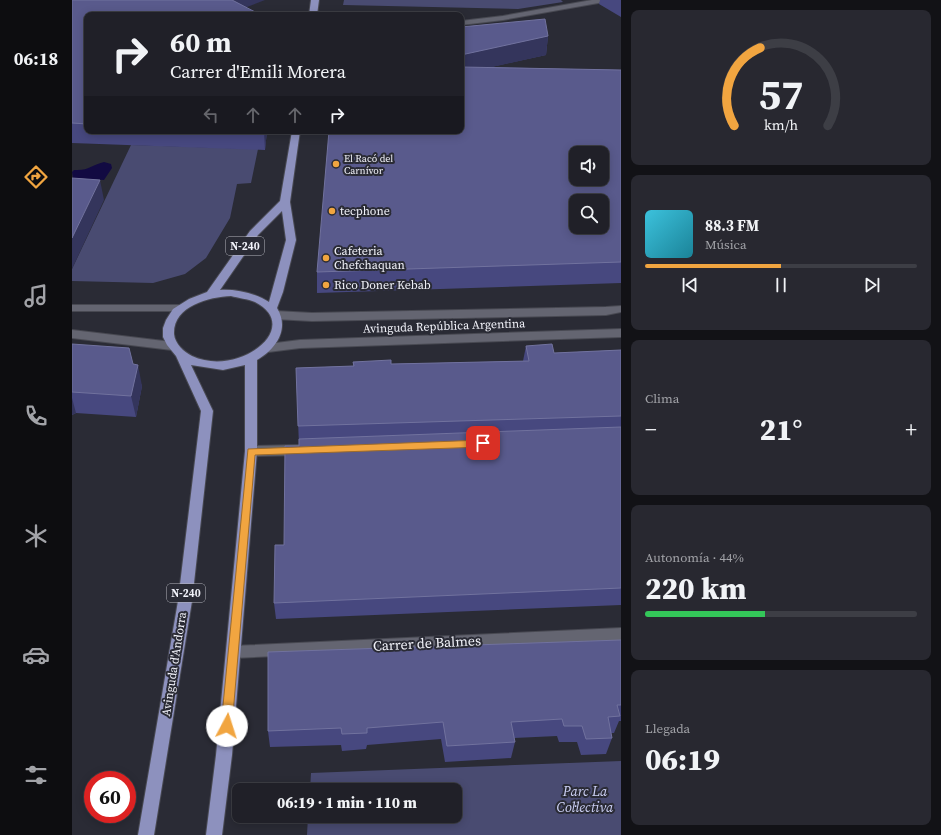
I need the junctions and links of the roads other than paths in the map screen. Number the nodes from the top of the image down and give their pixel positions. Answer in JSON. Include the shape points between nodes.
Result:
{"nodes":[{"id":1,"x":315,"y":0,"type":"edge"},
{"id":2,"x":604,"y":0,"type":"edge"},
{"id":3,"x":313,"y":12,"type":"edge"},
{"id":4,"x":464,"y":23,"type":"edge"},
{"id":5,"x":296,"y":134,"type":"edge"},
{"id":6,"x":285,"y":202,"type":"junction"},
{"id":7,"x":211,"y":295,"type":"junction"},
{"id":8,"x":72,"y":308,"type":"edge"},
{"id":9,"x":182,"y":308,"type":"junction"},
{"id":10,"x":621,"y":308,"type":"edge"},
{"id":11,"x":273,"y":312,"type":"junction"},
{"id":12,"x":621,"y":333,"type":"edge"},
{"id":13,"x":72,"y":334,"type":"edge"},
{"id":14,"x":268,"y":348,"type":"junction"},
{"id":15,"x":176,"y":350,"type":"junction"},
{"id":16,"x":251,"y":359,"type":"junction"},
{"id":17,"x":316,"y":449,"type":"edge"},
{"id":18,"x":251,"y":451,"type":"junction"},
{"id":19,"x":621,"y":634,"type":"edge"},
{"id":20,"x":233,"y":652,"type":"junction"},
{"id":21,"x":146,"y":835,"type":"edge"},
{"id":22,"x":214,"y":835,"type":"edge"}],
"edges":[{"from":1,"to":3,"type":"main road"},
{"from":2,"to":4,"type":"street"},
{"from":5,"to":6,"type":"main road"},
{"from":6,"to":7,"type":"main road","number":"N-240","via":[[254,233]]},
{"from":6,"to":11,"type":"main road","via":[[291,240]]},
{"from":7,"to":9,"type":"main road","number":"N-240"},
{"from":7,"to":11,"type":"main road","number":"N-240","via":[[245,295],[262,302]]},
{"from":8,"to":9,"type":"street"},
{"from":9,"to":15,"type":"main road","number":"N-240","via":[[168,326],[168,333]]},
{"from":10,"to":11,"type":"street","name":"Avinguda República Argentina","via":[[606,311],[312,318]]},
{"from":11,"to":14,"type":"main road","via":[[278,328],[277,335]]},
{"from":12,"to":14,"type":"street","name":"Avinguda República Argentina","via":[[300,344]]},
{"from":13,"to":15,"type":"street"},
{"from":14,"to":16,"type":"main road"},
{"from":15,"to":16,"type":"main road","via":[[199,364],[214,366],[229,366]]},
{"from":15,"to":21,"type":"main road","name":"Avinguda d'Andorra","number":"N-240","via":[[207,411],[185,601]]},
{"from":16,"to":18,"type":"main road"},
{"from":17,"to":18,"type":"street"},
{"from":18,"to":20,"type":"main road"},
{"from":19,"to":20,"type":"street","name":"Carrer de Balmes"},
{"from":20,"to":22,"type":"main road"}]}
